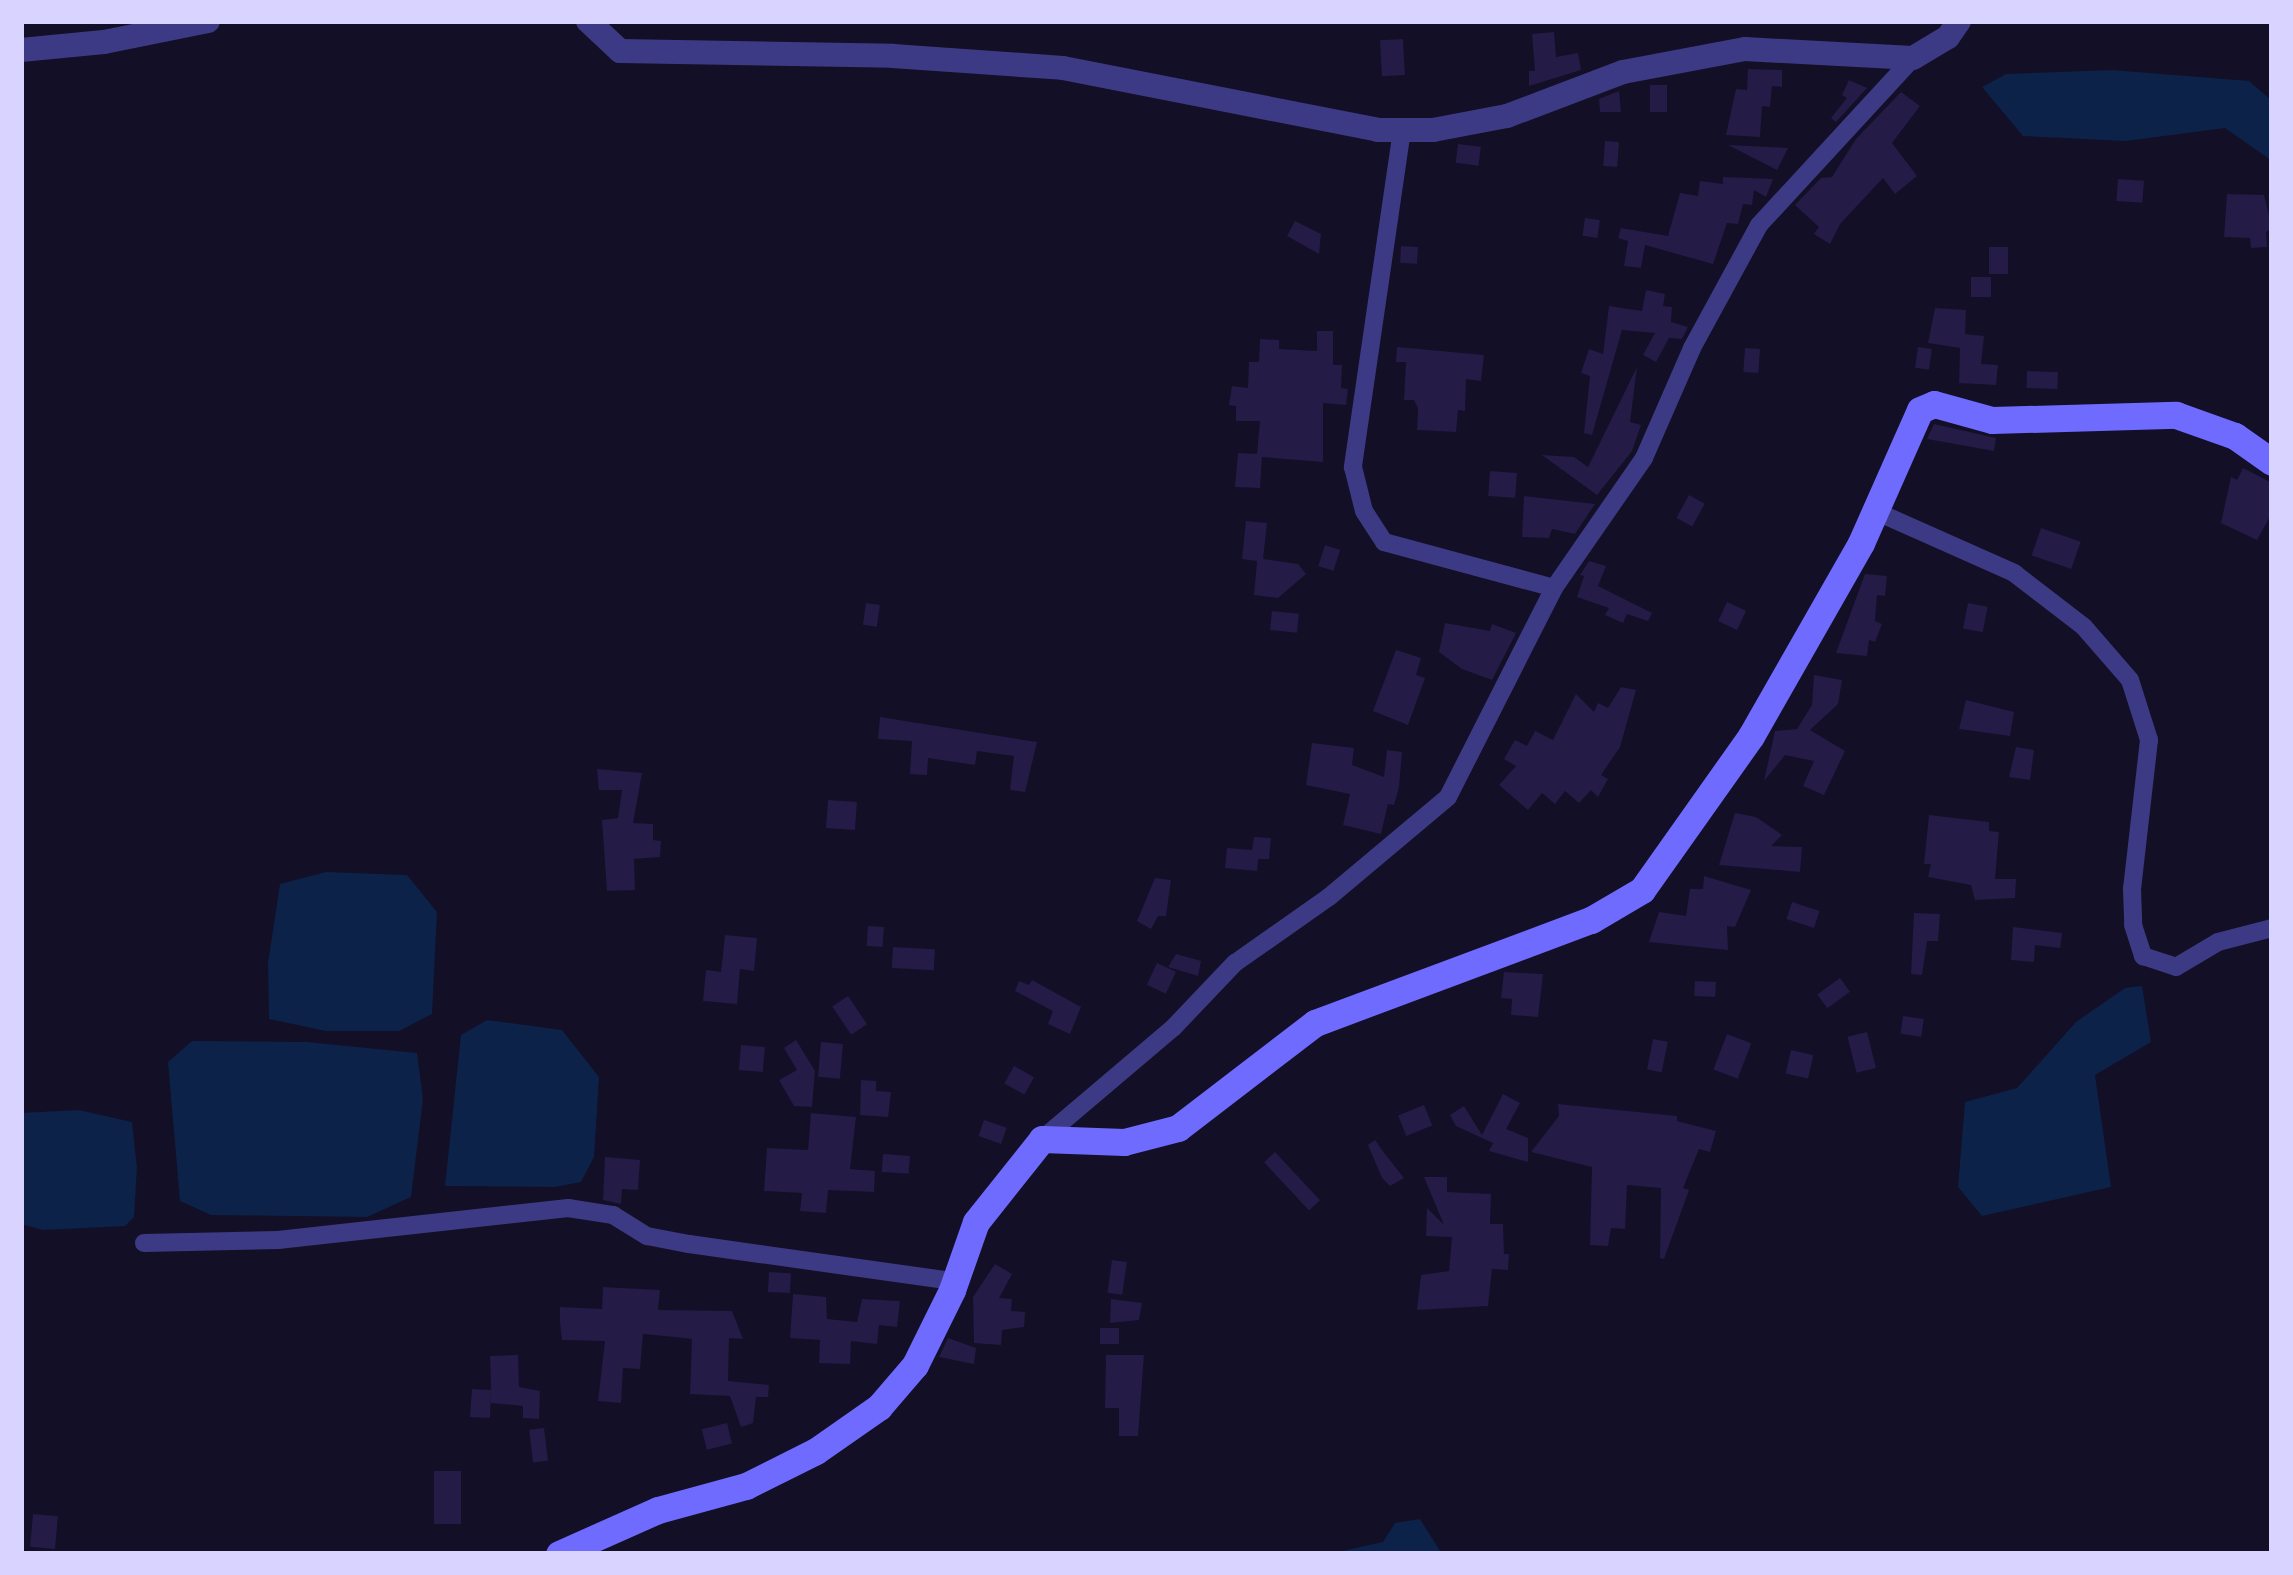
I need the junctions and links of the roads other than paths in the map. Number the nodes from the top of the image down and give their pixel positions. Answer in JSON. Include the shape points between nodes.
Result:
{"nodes":[{"id":1,"x":208,"y":21,"type":"edge"},
{"id":2,"x":588,"y":21,"type":"edge"},
{"id":3,"x":1959,"y":21,"type":"edge"},
{"id":4,"x":21,"y":50,"type":"edge"},
{"id":5,"x":1913,"y":58,"type":"junction"},
{"id":6,"x":1402,"y":130,"type":"junction"},
{"id":7,"x":2272,"y":462,"type":"edge"},
{"id":8,"x":1875,"y":511,"type":"junction"},
{"id":9,"x":1554,"y":588,"type":"junction"},
{"id":10,"x":2272,"y":928,"type":"edge"},
{"id":11,"x":1042,"y":1139,"type":"junction"},
{"id":12,"x":144,"y":1243,"type":"dead end"},
{"id":13,"x":952,"y":1281,"type":"junction"},
{"id":14,"x":559,"y":1554,"type":"edge"}],
"edges":[{"from":1,"to":4,"type":"street"},
{"from":2,"to":6,"type":"street","via":[[620,51],[1063,68]]},
{"from":3,"to":5,"type":"street"},
{"from":5,"to":6,"type":"street","via":[[1745,49],[1623,72],[1507,116]]},
{"from":5,"to":9,"type":"street","via":[[1759,225],[1644,458]]},
{"from":6,"to":9,"type":"street","via":[[1353,467],[1364,511],[1384,542]]},
{"from":7,"to":8,"type":"main road","via":[[2235,436],[2176,415],[1992,420],[1934,404],[1910,424]]},
{"from":8,"to":10,"type":"street","via":[[2014,573],[2084,627],[2130,680],[2149,740],[2132,889],[2143,956],[2176,967],[2218,942]]},
{"from":8,"to":11,"type":"main road","via":[[1751,736],[1642,890],[1591,920],[1315,1023],[1178,1128],[1124,1142]]},
{"from":9,"to":11,"type":"street","via":[[1448,797],[1235,963],[1173,1028]]},
{"from":11,"to":13,"type":"main road","via":[[976,1222]]},
{"from":12,"to":13,"type":"street","via":[[278,1240],[568,1208],[613,1215],[647,1236],[688,1244]]},
{"from":13,"to":14,"type":"main road","via":[[915,1365],[864,1418],[746,1486],[658,1510]]}]}
